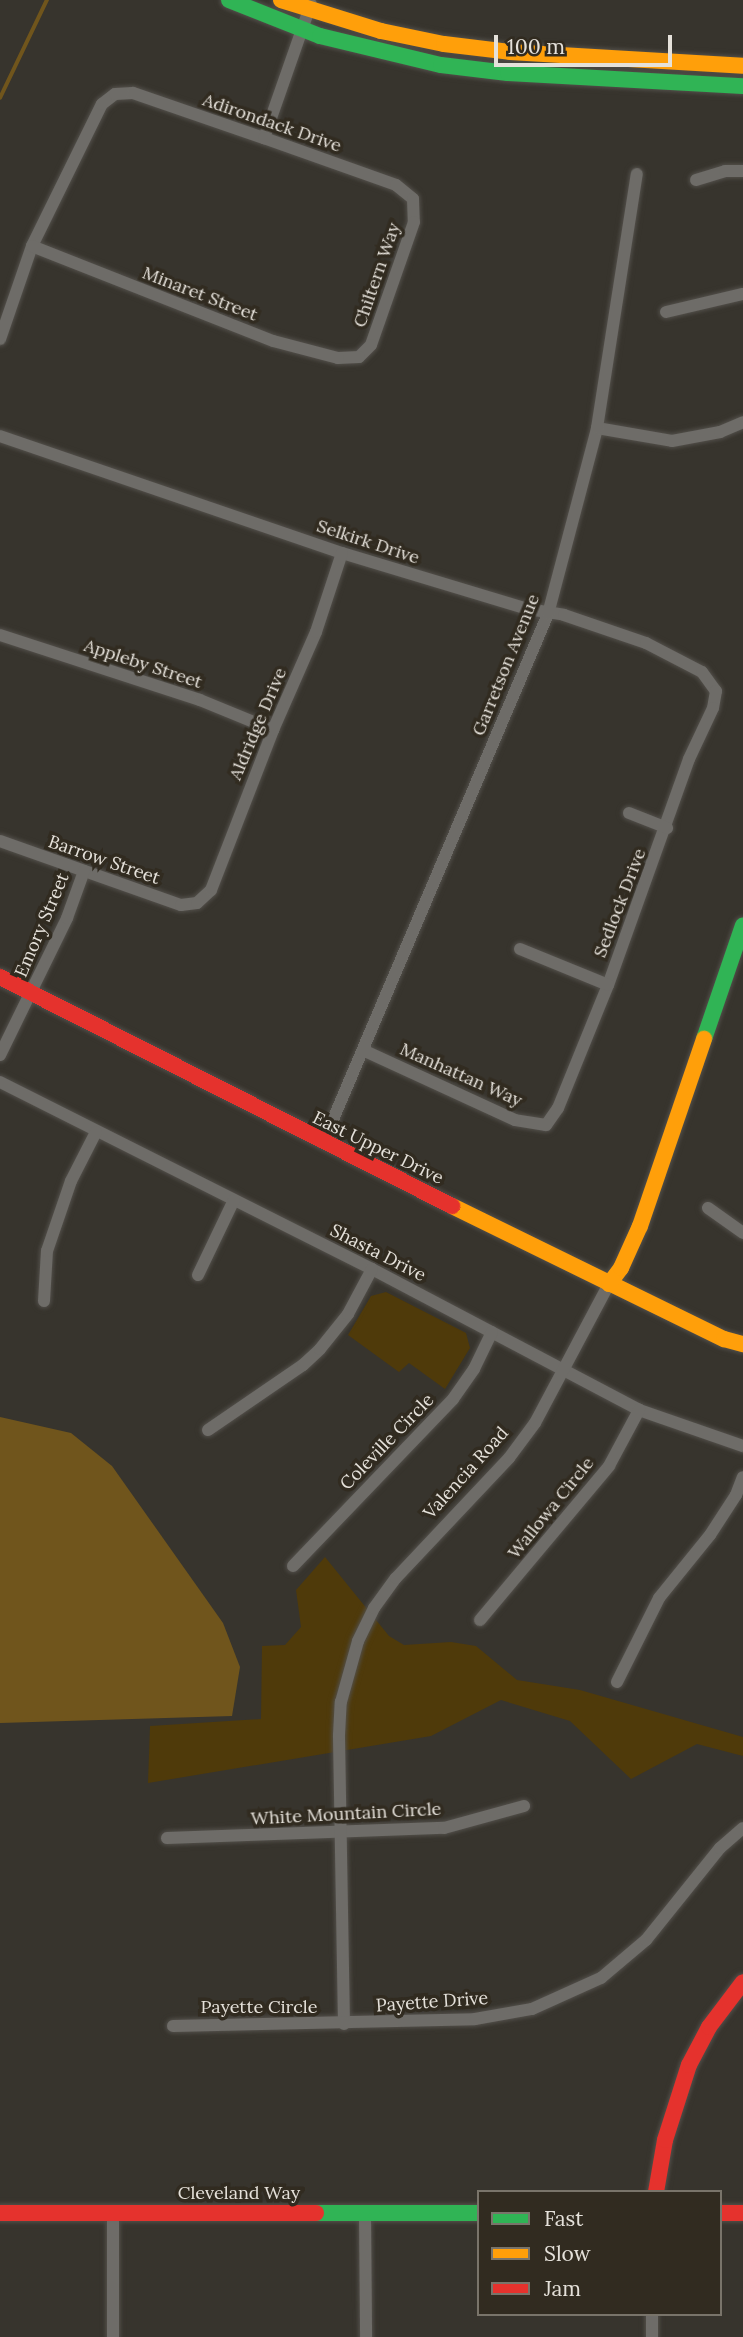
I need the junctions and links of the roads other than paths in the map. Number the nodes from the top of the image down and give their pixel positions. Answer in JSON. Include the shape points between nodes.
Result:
{"nodes":[{"id":1,"x":229,"y":0,"type":"edge"},
{"id":2,"x":281,"y":0,"type":"edge"},
{"id":3,"x":311,"y":5,"type":"edge"},
{"id":4,"x":302,"y":30,"type":"junction"},
{"id":5,"x":743,"y":66,"type":"edge"},
{"id":6,"x":743,"y":86,"type":"edge"},
{"id":7,"x":264,"y":138,"type":"junction"},
{"id":8,"x":743,"y":171,"type":"edge"},
{"id":9,"x":638,"y":174,"type":"dead end"},
{"id":10,"x":696,"y":180,"type":"dead end"},
{"id":11,"x":413,"y":199,"type":"joint"},
{"id":12,"x":32,"y":247,"type":"junction"},
{"id":13,"x":743,"y":294,"type":"edge"},
{"id":14,"x":666,"y":313,"type":"dead end"},
{"id":15,"x":0,"y":339,"type":"edge"},
{"id":16,"x":359,"y":356,"type":"joint"},
{"id":17,"x":743,"y":422,"type":"edge"},
{"id":18,"x":597,"y":428,"type":"junction"},
{"id":19,"x":0,"y":436,"type":"edge"},
{"id":20,"x":342,"y":553,"type":"junction"},
{"id":21,"x":548,"y":614,"type":"junction"},
{"id":22,"x":0,"y":635,"type":"edge"},
{"id":23,"x":716,"y":691,"type":"joint"},
{"id":24,"x":273,"y":730,"type":"junction"},
{"id":25,"x":629,"y":813,"type":"dead end"},
{"id":26,"x":667,"y":828,"type":"junction"},
{"id":27,"x":0,"y":842,"type":"edge"},
{"id":28,"x":84,"y":871,"type":"junction"},
{"id":29,"x":197,"y":903,"type":"joint"},
{"id":30,"x":743,"y":925,"type":"edge"},
{"id":31,"x":520,"y":949,"type":"dead end"},
{"id":32,"x":0,"y":977,"type":"edge"},
{"id":33,"x":608,"y":985,"type":"junction"},
{"id":34,"x":32,"y":993,"type":"junction"},
{"id":35,"x":363,"y":1050,"type":"junction"},
{"id":36,"x":0,"y":1055,"type":"edge"},
{"id":37,"x":0,"y":1082,"type":"edge"},
{"id":38,"x":546,"y":1125,"type":"joint"},
{"id":39,"x":96,"y":1132,"type":"junction"},
{"id":40,"x":323,"y":1143,"type":"junction"},
{"id":41,"x":234,"y":1200,"type":"junction"},
{"id":42,"x":708,"y":1208,"type":"dead end"},
{"id":43,"x":743,"y":1233,"type":"edge"},
{"id":44,"x":372,"y":1269,"type":"junction"},
{"id":45,"x":198,"y":1275,"type":"dead end"},
{"id":46,"x":609,"y":1284,"type":"junction"},
{"id":47,"x":44,"y":1301,"type":"dead end"},
{"id":48,"x":492,"y":1332,"type":"junction"},
{"id":49,"x":743,"y":1344,"type":"edge"},
{"id":50,"x":564,"y":1369,"type":"junction"},
{"id":51,"x":639,"y":1410,"type":"junction"},
{"id":52,"x":208,"y":1430,"type":"dead end"},
{"id":53,"x":743,"y":1446,"type":"edge"},
{"id":54,"x":743,"y":1476,"type":"edge"},
{"id":55,"x":293,"y":1566,"type":"dead end"},
{"id":56,"x":480,"y":1620,"type":"dead end"},
{"id":57,"x":617,"y":1682,"type":"dead end"},
{"id":58,"x":524,"y":1806,"type":"dead end"},
{"id":59,"x":743,"y":1828,"type":"edge"},
{"id":60,"x":341,"y":1833,"type":"junction"},
{"id":61,"x":167,"y":1838,"type":"dead end"},
{"id":62,"x":743,"y":1982,"type":"edge"},
{"id":63,"x":344,"y":2024,"type":"junction"},
{"id":64,"x":173,"y":2026,"type":"dead end"},
{"id":65,"x":656,"y":2190,"type":"edge"},
{"id":66,"x":0,"y":2213,"type":"edge"},
{"id":67,"x":113,"y":2213,"type":"junction"},
{"id":68,"x":365,"y":2213,"type":"junction"},
{"id":69,"x":477,"y":2213,"type":"edge"},
{"id":70,"x":722,"y":2213,"type":"edge"},
{"id":71,"x":743,"y":2213,"type":"edge"},
{"id":72,"x":652,"y":2316,"type":"edge"},
{"id":73,"x":113,"y":2337,"type":"edge"},
{"id":74,"x":366,"y":2337,"type":"edge"},
{"id":75,"x":652,"y":2337,"type":"edge"}],
"edges":[{"from":1,"to":4,"type":"main road"},
{"from":2,"to":3,"type":"main road"},
{"from":3,"to":4,"type":"street"},
{"from":3,"to":5,"type":"main road","via":[[380,31],[444,44]]},
{"from":4,"to":6,"type":"main road","via":[[441,65]]},
{"from":4,"to":7,"type":"street"},
{"from":7,"to":11,"type":"street","name":"Adirondack Drive","via":[[396,186]]},
{"from":7,"to":12,"type":"street","name":"Adirondack Drive","via":[[133,93],[115,94],[102,104]]},
{"from":8,"to":10,"type":"street"},
{"from":9,"to":18,"type":"street","name":"Garretson Avenue"},
{"from":11,"to":16,"type":"street","name":"Chiltern Way","via":[[414,222],[371,345]]},
{"from":12,"to":15,"type":"street"},
{"from":12,"to":16,"type":"street","name":"Minaret Street","via":[[273,341],[338,358]]},
{"from":13,"to":14,"type":"street"},
{"from":17,"to":18,"type":"street","via":[[672,442]]},
{"from":18,"to":21,"type":"street","name":"Garretson Avenue"},
{"from":19,"to":20,"type":"street","name":"Selkirk Drive"},
{"from":20,"to":21,"type":"street","name":"Selkirk Drive"},
{"from":20,"to":24,"type":"street","name":"Aldridge Drive","via":[[316,632]]},
{"from":21,"to":23,"type":"street","name":"Selkirk Drive","via":[[564,615],[646,643],[702,672]]},
{"from":21,"to":35,"type":"street","name":"Garretson Avenue"},
{"from":22,"to":24,"type":"street","name":"Appleby Street","via":[[200,700]]},
{"from":23,"to":26,"type":"street","name":"Sedlock Drive"},
{"from":24,"to":29,"type":"street","name":"Aldridge Drive","via":[[211,890]]},
{"from":25,"to":26,"type":"street"},
{"from":26,"to":33,"type":"street","name":"Sedlock Drive"},
{"from":27,"to":28,"type":"street","name":"Barrow Street"},
{"from":28,"to":29,"type":"street","name":"Barrow Street","via":[[181,905]]},
{"from":28,"to":34,"type":"street","name":"Emory Street"},
{"from":30,"to":46,"type":"main road","name":"Valencia Road","via":[[640,1226]]},
{"from":31,"to":33,"type":"street"},
{"from":32,"to":34,"type":"main road","name":"East Upper Drive"},
{"from":33,"to":38,"type":"street","name":"Sedlock Drive","via":[[558,1108]]},
{"from":34,"to":36,"type":"street","name":"Emory Street"},
{"from":34,"to":40,"type":"main road","name":"East Upper Drive"},
{"from":35,"to":38,"type":"street","name":"Manhattan Way","via":[[514,1120]]},
{"from":35,"to":40,"type":"street","name":"Garretson Avenue"},
{"from":37,"to":39,"type":"street","name":"Shasta Drive"},
{"from":39,"to":41,"type":"street","name":"Shasta Drive"},
{"from":39,"to":47,"type":"street","via":[[71,1181],[47,1251]]},
{"from":40,"to":46,"type":"main road","name":"East Upper Drive"},
{"from":41,"to":44,"type":"street","name":"Shasta Drive"},
{"from":41,"to":45,"type":"street"},
{"from":42,"to":43,"type":"street"},
{"from":44,"to":48,"type":"street","name":"Shasta Drive"},
{"from":44,"to":52,"type":"street","via":[[348,1314],[320,1349]]},
{"from":46,"to":49,"type":"main road","name":"East Upper Drive"},
{"from":46,"to":50,"type":"street","name":"Valencia Road"},
{"from":48,"to":50,"type":"street","name":"Shasta Drive"},
{"from":48,"to":55,"type":"street","name":"Coleville Circle","via":[[453,1399]]},
{"from":50,"to":51,"type":"street","name":"Shasta Drive"},
{"from":50,"to":60,"type":"street","name":"Valencia Road","via":[[536,1423],[396,1578],[358,1641],[341,1702]]},
{"from":51,"to":53,"type":"street","name":"Shasta Drive"},
{"from":51,"to":56,"type":"street","name":"Wallowa Circle","via":[[609,1466]]},
{"from":54,"to":57,"type":"street","via":[[710,1535],[659,1598]]},
{"from":58,"to":60,"type":"street","name":"White Mountain Circle","via":[[444,1828]]},
{"from":59,"to":63,"type":"street","name":"Payette Drive","via":[[720,1848],[646,1940],[601,1978],[532,2009],[475,2020]]},
{"from":60,"to":61,"type":"street","name":"White Mountain Circle"},
{"from":60,"to":63,"type":"street","name":"Valencia Road"},
{"from":62,"to":65,"type":"main road","via":[[709,2027],[689,2066],[665,2140]]},
{"from":63,"to":64,"type":"street","name":"Payette Circle"},
{"from":66,"to":67,"type":"main road","name":"Cleveland Way"},
{"from":67,"to":68,"type":"main road","name":"Cleveland Way"},
{"from":67,"to":73,"type":"street"},
{"from":68,"to":69,"type":"main road","name":"Cleveland Way"},
{"from":68,"to":74,"type":"street"},
{"from":70,"to":71,"type":"main road"},
{"from":72,"to":75,"type":"street"}]}
